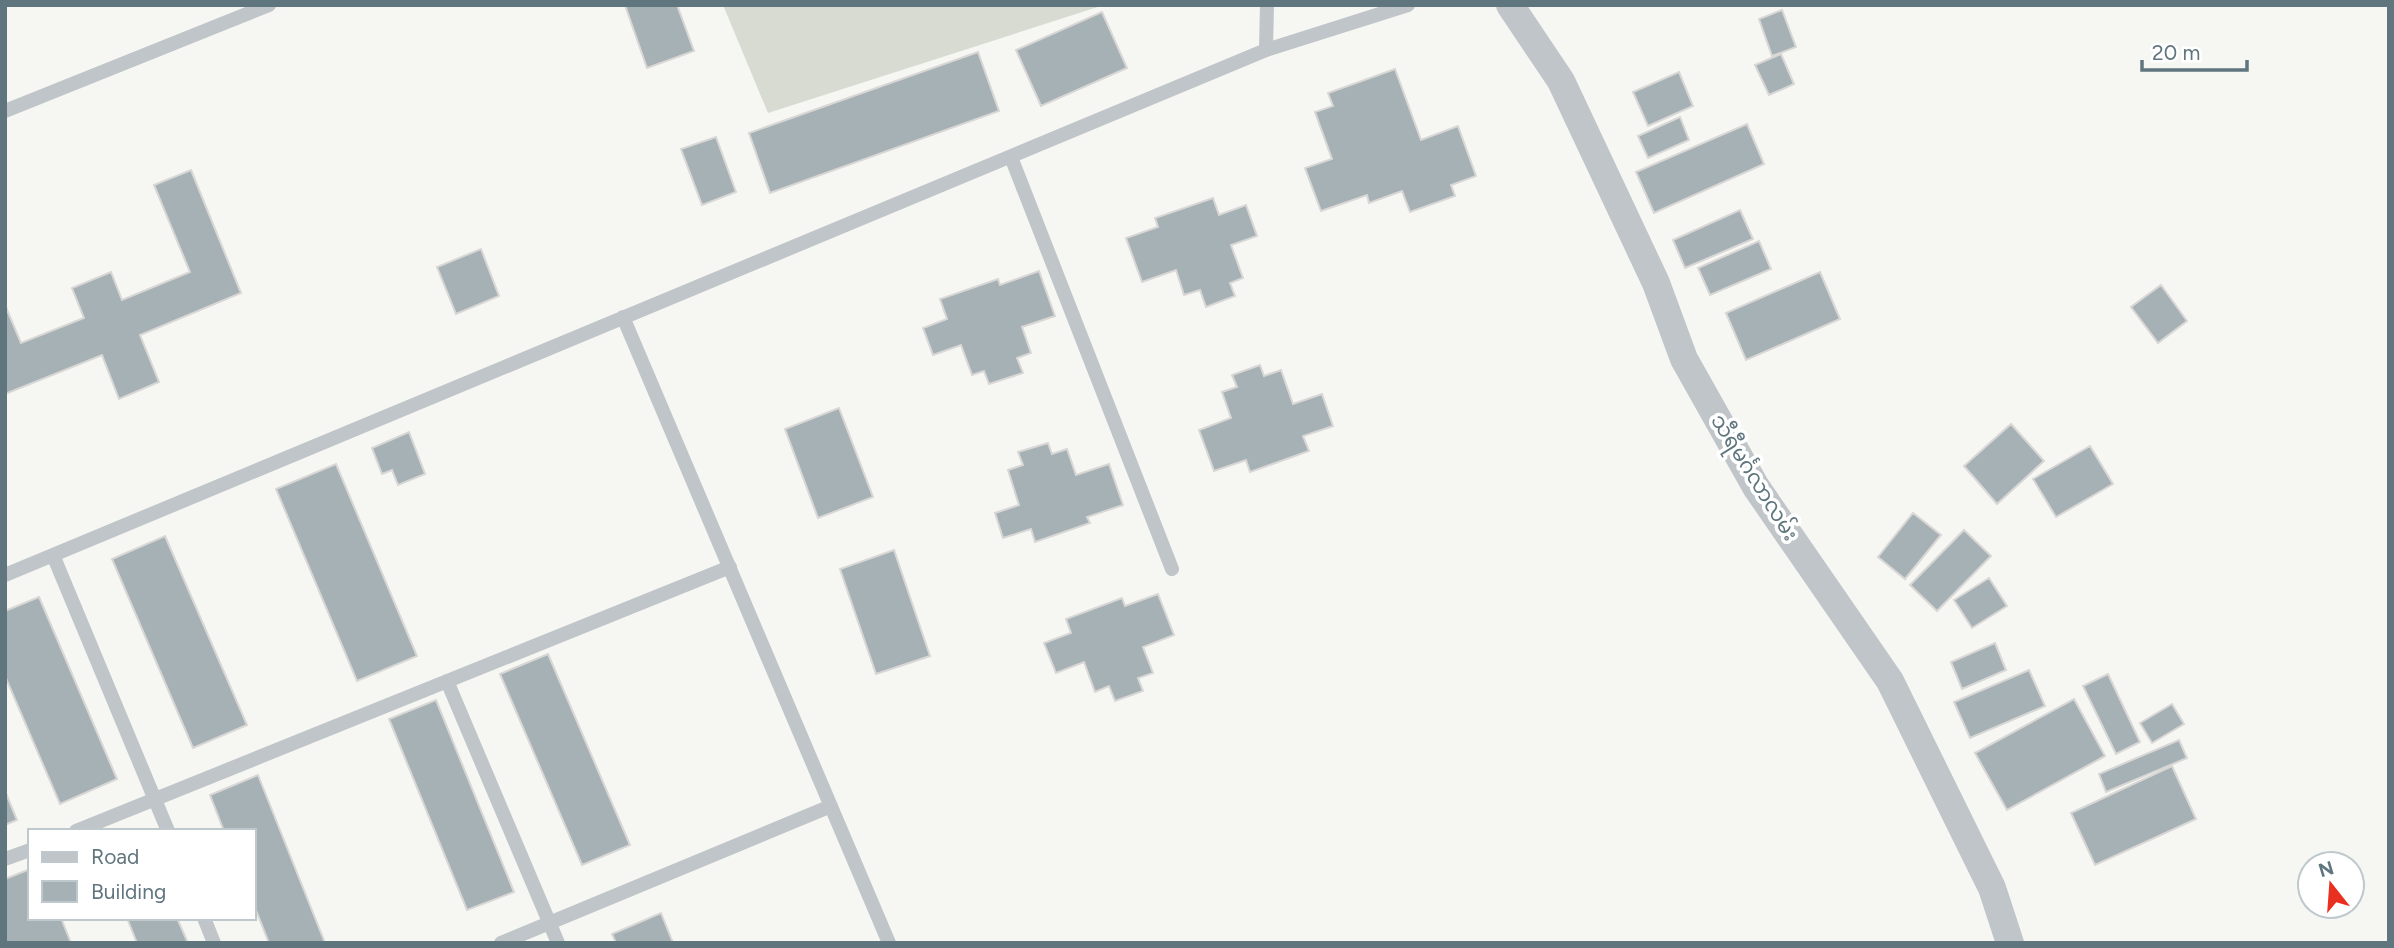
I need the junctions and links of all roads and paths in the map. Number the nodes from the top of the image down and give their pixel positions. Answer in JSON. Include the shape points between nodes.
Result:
{"nodes":[{"id":1,"x":269,"y":5,"type":"edge"},
{"id":2,"x":1267,"y":5,"type":"edge"},
{"id":3,"x":1408,"y":5,"type":"edge"},
{"id":4,"x":1510,"y":5,"type":"edge"},
{"id":5,"x":1266,"y":50,"type":"junction"},
{"id":6,"x":5,"y":111,"type":"edge"},
{"id":7,"x":1011,"y":157,"type":"junction"},
{"id":8,"x":623,"y":317,"type":"junction"},
{"id":9,"x":53,"y":555,"type":"junction"},
{"id":10,"x":730,"y":567,"type":"junction"},
{"id":11,"x":1172,"y":569,"type":"dead end"},
{"id":12,"x":5,"y":575,"type":"edge"},
{"id":13,"x":447,"y":681,"type":"junction"},
{"id":14,"x":155,"y":799,"type":"junction"},
{"id":15,"x":831,"y":806,"type":"junction"},
{"id":16,"x":81,"y":829,"type":"edge"},
{"id":17,"x":167,"y":829,"type":"edge"},
{"id":18,"x":28,"y":850,"type":"edge"},
{"id":19,"x":5,"y":859,"type":"edge"},
{"id":20,"x":205,"y":920,"type":"edge"},
{"id":21,"x":549,"y":923,"type":"junction"},
{"id":22,"x":214,"y":943,"type":"edge"},
{"id":23,"x":501,"y":943,"type":"edge"},
{"id":24,"x":558,"y":943,"type":"edge"},
{"id":25,"x":890,"y":943,"type":"edge"},
{"id":26,"x":2010,"y":943,"type":"edge"}],
"edges":[{"from":1,"to":6,"type":"lane"},
{"from":2,"to":5,"type":"lane"},
{"from":3,"to":5,"type":"lane"},
{"from":4,"to":26,"type":"street","name":"သီရီမင်္ဂလာလမ်း","via":[[1561,81],[1656,283],[1684,359],[1743,464],[1890,681],[1992,888]]},
{"from":5,"to":7,"type":"lane"},
{"from":7,"to":8,"type":"lane"},
{"from":7,"to":11,"type":"lane"},
{"from":8,"to":9,"type":"lane"},
{"from":8,"to":10,"type":"lane"},
{"from":9,"to":12,"type":"lane"},
{"from":9,"to":14,"type":"lane"},
{"from":10,"to":13,"type":"lane"},
{"from":10,"to":15,"type":"lane"},
{"from":13,"to":14,"type":"lane"},
{"from":13,"to":21,"type":"lane"},
{"from":14,"to":16,"type":"lane"},
{"from":14,"to":17,"type":"lane"},
{"from":15,"to":21,"type":"lane"},
{"from":15,"to":25,"type":"lane"},
{"from":18,"to":19,"type":"lane"},
{"from":20,"to":22,"type":"lane"},
{"from":21,"to":23,"type":"lane"},
{"from":21,"to":24,"type":"lane"}]}
